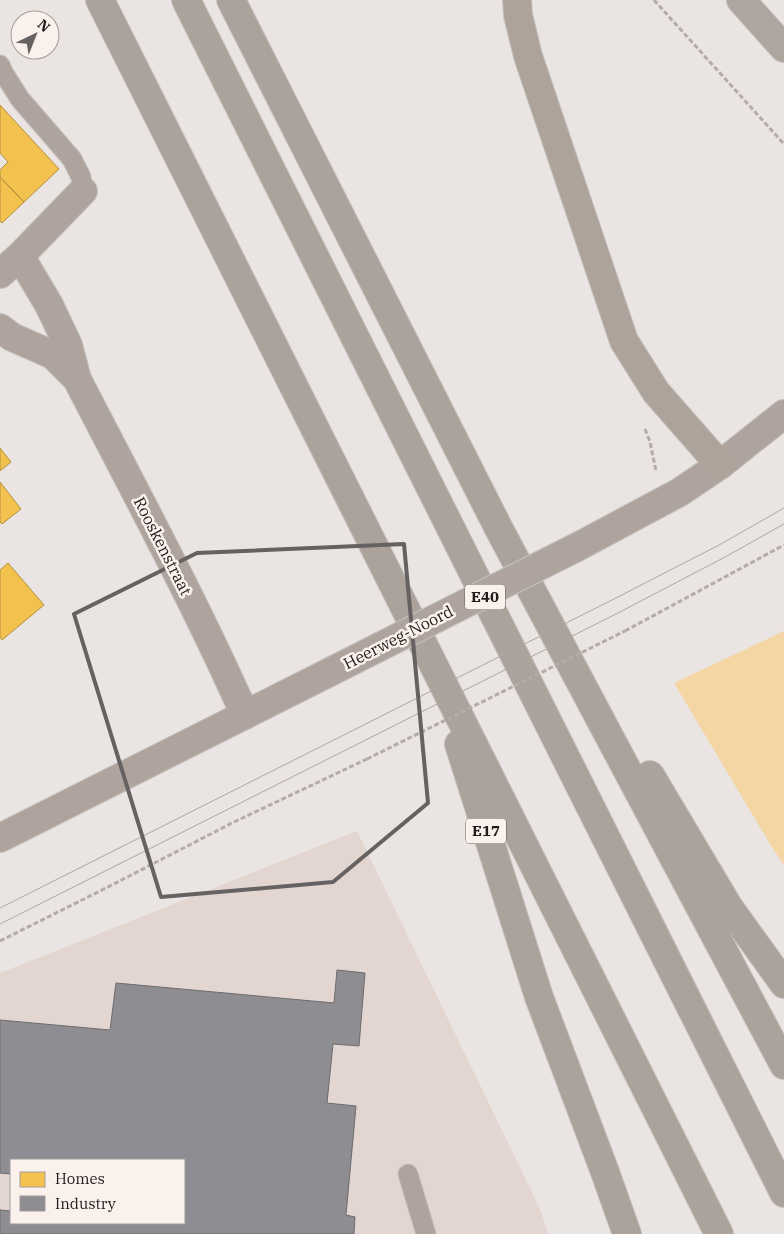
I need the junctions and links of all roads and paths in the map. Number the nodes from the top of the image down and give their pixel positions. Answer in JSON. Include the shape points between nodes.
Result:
{"nodes":[{"id":1,"x":100,"y":0,"type":"edge"},
{"id":2,"x":186,"y":0,"type":"edge"},
{"id":3,"x":231,"y":0,"type":"edge"},
{"id":4,"x":516,"y":0,"type":"edge"},
{"id":5,"x":654,"y":0,"type":"edge"},
{"id":6,"x":740,"y":0,"type":"edge"},
{"id":7,"x":784,"y":48,"type":"edge"},
{"id":8,"x":0,"y":65,"type":"edge"},
{"id":9,"x":784,"y":144,"type":"edge"},
{"id":10,"x":83,"y":191,"type":"joint"},
{"id":11,"x":20,"y":256,"type":"junction"},
{"id":12,"x":0,"y":274,"type":"edge"},
{"id":13,"x":0,"y":328,"type":"edge"},
{"id":14,"x":77,"y":378,"type":"junction"},
{"id":15,"x":784,"y":414,"type":"edge"},
{"id":16,"x":720,"y":465,"type":"junction"},
{"id":17,"x":498,"y":527,"type":"junction"},
{"id":18,"x":784,"y":545,"type":"edge"},
{"id":19,"x":434,"y":664,"type":"junction"},
{"id":20,"x":244,"y":715,"type":"junction"},
{"id":21,"x":0,"y":838,"type":"edge"},
{"id":22,"x":0,"y":941,"type":"edge"},
{"id":23,"x":784,"y":984,"type":"edge"},
{"id":24,"x":784,"y":1065,"type":"edge"},
{"id":25,"x":408,"y":1174,"type":"dead end"},
{"id":26,"x":784,"y":1193,"type":"edge"},
{"id":27,"x":426,"y":1234,"type":"edge"},
{"id":28,"x":627,"y":1234,"type":"edge"},
{"id":29,"x":719,"y":1234,"type":"edge"}],
"edges":[{"from":1,"to":19,"type":"highway"},
{"from":2,"to":26,"type":"highway","number":"E40"},
{"from":3,"to":17,"type":"highway"},
{"from":4,"to":16,"type":"main road","via":[[528,56],[624,341],[656,392]]},
{"from":5,"to":9,"type":"path"},
{"from":6,"to":7,"type":"highway"},
{"from":8,"to":10,"type":"lane","via":[[20,99],[72,159],[81,177]]},
{"from":10,"to":11,"type":"street"},
{"from":11,"to":12,"type":"street"},
{"from":11,"to":14,"type":"street","name":"Rooskenstraat","via":[[68,345]]},
{"from":13,"to":14,"type":"street","name":"Rooskenstraat","via":[[12,337],[53,355]]},
{"from":14,"to":20,"type":"street","name":"Rooskenstraat","via":[[174,567]]},
{"from":15,"to":16,"type":"street","name":"Heerweg-Noord"},
{"from":16,"to":20,"type":"street","name":"Heerweg-Noord","bridge":true,"via":[[680,492],[582,545]]},
{"from":17,"to":23,"type":"highway","via":[[728,906]]},
{"from":17,"to":24,"type":"highway"},
{"from":18,"to":22,"type":"path","bridge":true,"via":[[625,630]]},
{"from":19,"to":28,"type":"highway","number":"E17","via":[[539,997]]},
{"from":19,"to":29,"type":"highway"},
{"from":20,"to":21,"type":"street","name":"Heerweg-Noord"},
{"from":25,"to":27,"type":"lane"}]}
